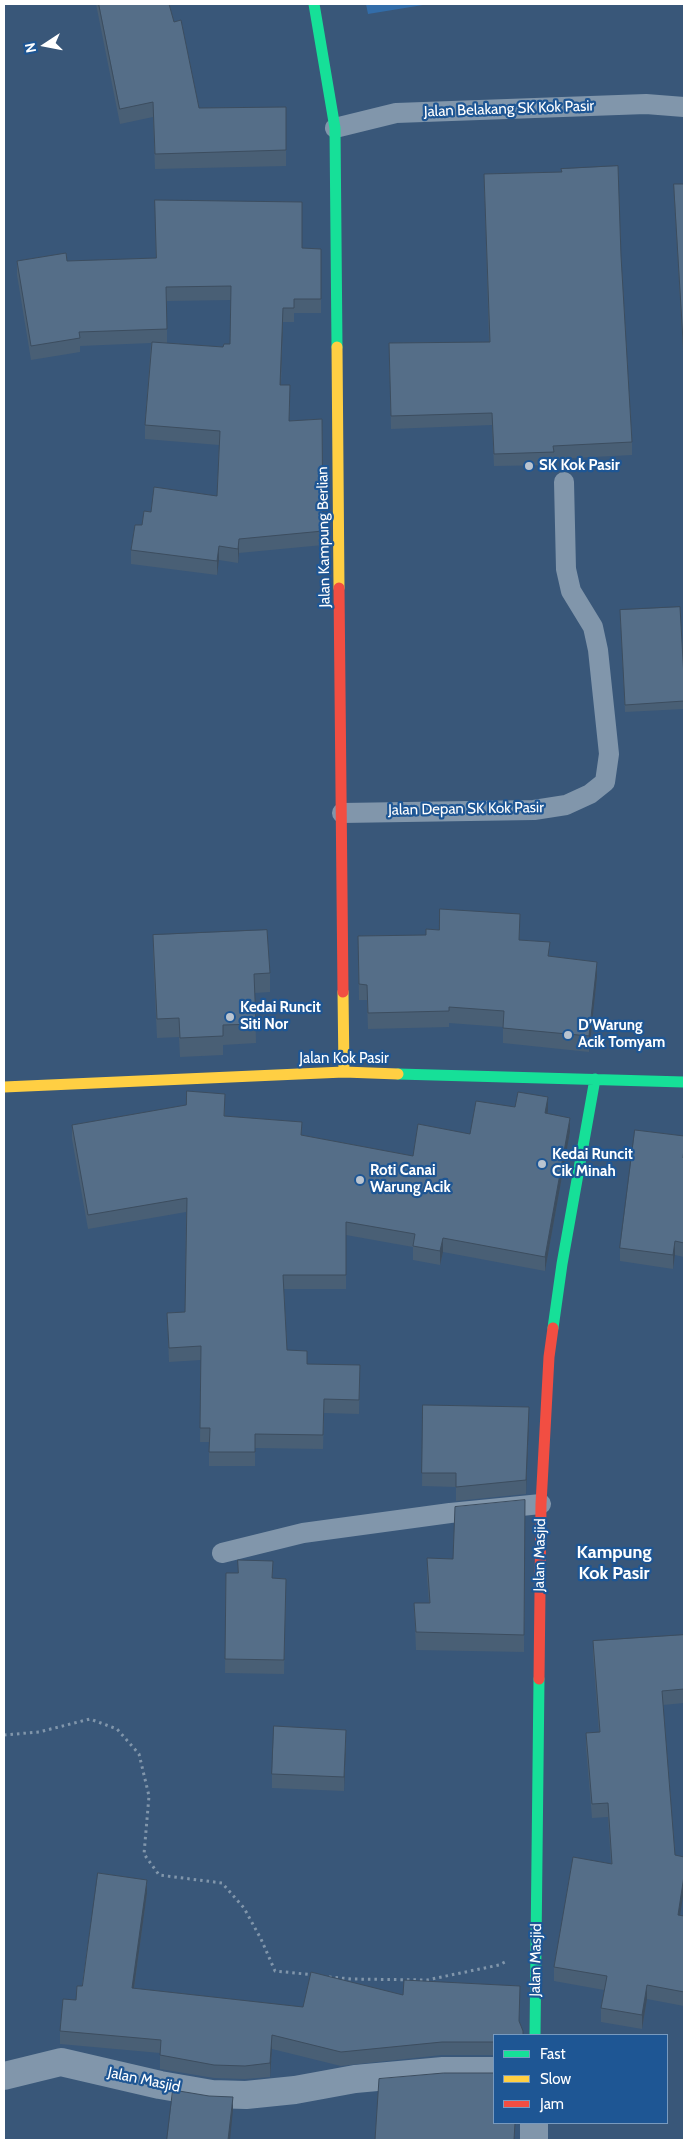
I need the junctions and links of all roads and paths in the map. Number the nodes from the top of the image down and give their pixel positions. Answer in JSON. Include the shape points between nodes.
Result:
{"nodes":[{"id":1,"x":314,"y":4,"type":"edge"},
{"id":2,"x":684,"y":107,"type":"edge"},
{"id":3,"x":335,"y":128,"type":"junction"},
{"id":4,"x":564,"y":482,"type":"dead end"},
{"id":5,"x":342,"y":812,"type":"junction"},
{"id":6,"x":344,"y":1072,"type":"junction"},
{"id":7,"x":594,"y":1079,"type":"junction"},
{"id":8,"x":684,"y":1082,"type":"edge"},
{"id":9,"x":4,"y":1088,"type":"edge"},
{"id":10,"x":541,"y":1504,"type":"junction"},
{"id":11,"x":222,"y":1552,"type":"dead end"},
{"id":12,"x":4,"y":1735,"type":"edge"},
{"id":13,"x":536,"y":1944,"type":"junction"},
{"id":14,"x":535,"y":2034,"type":"edge"},
{"id":15,"x":493,"y":2071,"type":"edge"},
{"id":16,"x":4,"y":2076,"type":"edge"},
{"id":17,"x":534,"y":2124,"type":"edge"},
{"id":18,"x":534,"y":2140,"type":"edge"}],
"edges":[{"from":1,"to":3,"type":"street","name":"Jalan Kampung Berlian"},
{"from":2,"to":3,"type":"lane","name":"Jalan Belakang SK Kok Pasir","via":[[646,104],[396,113]]},
{"from":3,"to":5,"type":"street","name":"Jalan Kampung Berlian"},
{"from":4,"to":5,"type":"lane","name":"Jalan Depan SK Kok Pasir","via":[[566,569],[571,591],[593,627],[598,650],[609,754],[605,782],[590,794],[566,805],[534,810]]},
{"from":5,"to":6,"type":"street","name":"Jalan Kampung Berlian"},
{"from":6,"to":7,"type":"street","name":"Jalan Kok Pasir"},
{"from":6,"to":9,"type":"street","name":"Jalan Kok Pasir"},
{"from":7,"to":8,"type":"street","name":"Jalan Kok Pasir"},
{"from":7,"to":10,"type":"street","name":"Jalan Masjid","via":[[549,1357]]},
{"from":10,"to":11,"type":"lane","via":[[303,1533]]},
{"from":10,"to":13,"type":"street","name":"Jalan Masjid"},
{"from":12,"to":13,"type":"path","via":[[39,1732],[90,1719],[117,1730],[139,1754],[149,1796],[144,1854],[159,1876],[222,1883],[244,1908],[275,1971],[352,1979],[427,1980],[499,1965]]},
{"from":13,"to":14,"type":"street","name":"Jalan Masjid"},
{"from":15,"to":16,"type":"street","name":"Jalan Masjid","via":[[443,2071],[365,2078],[246,2096],[160,2085],[61,2062]]},
{"from":17,"to":18,"type":"street"}]}
